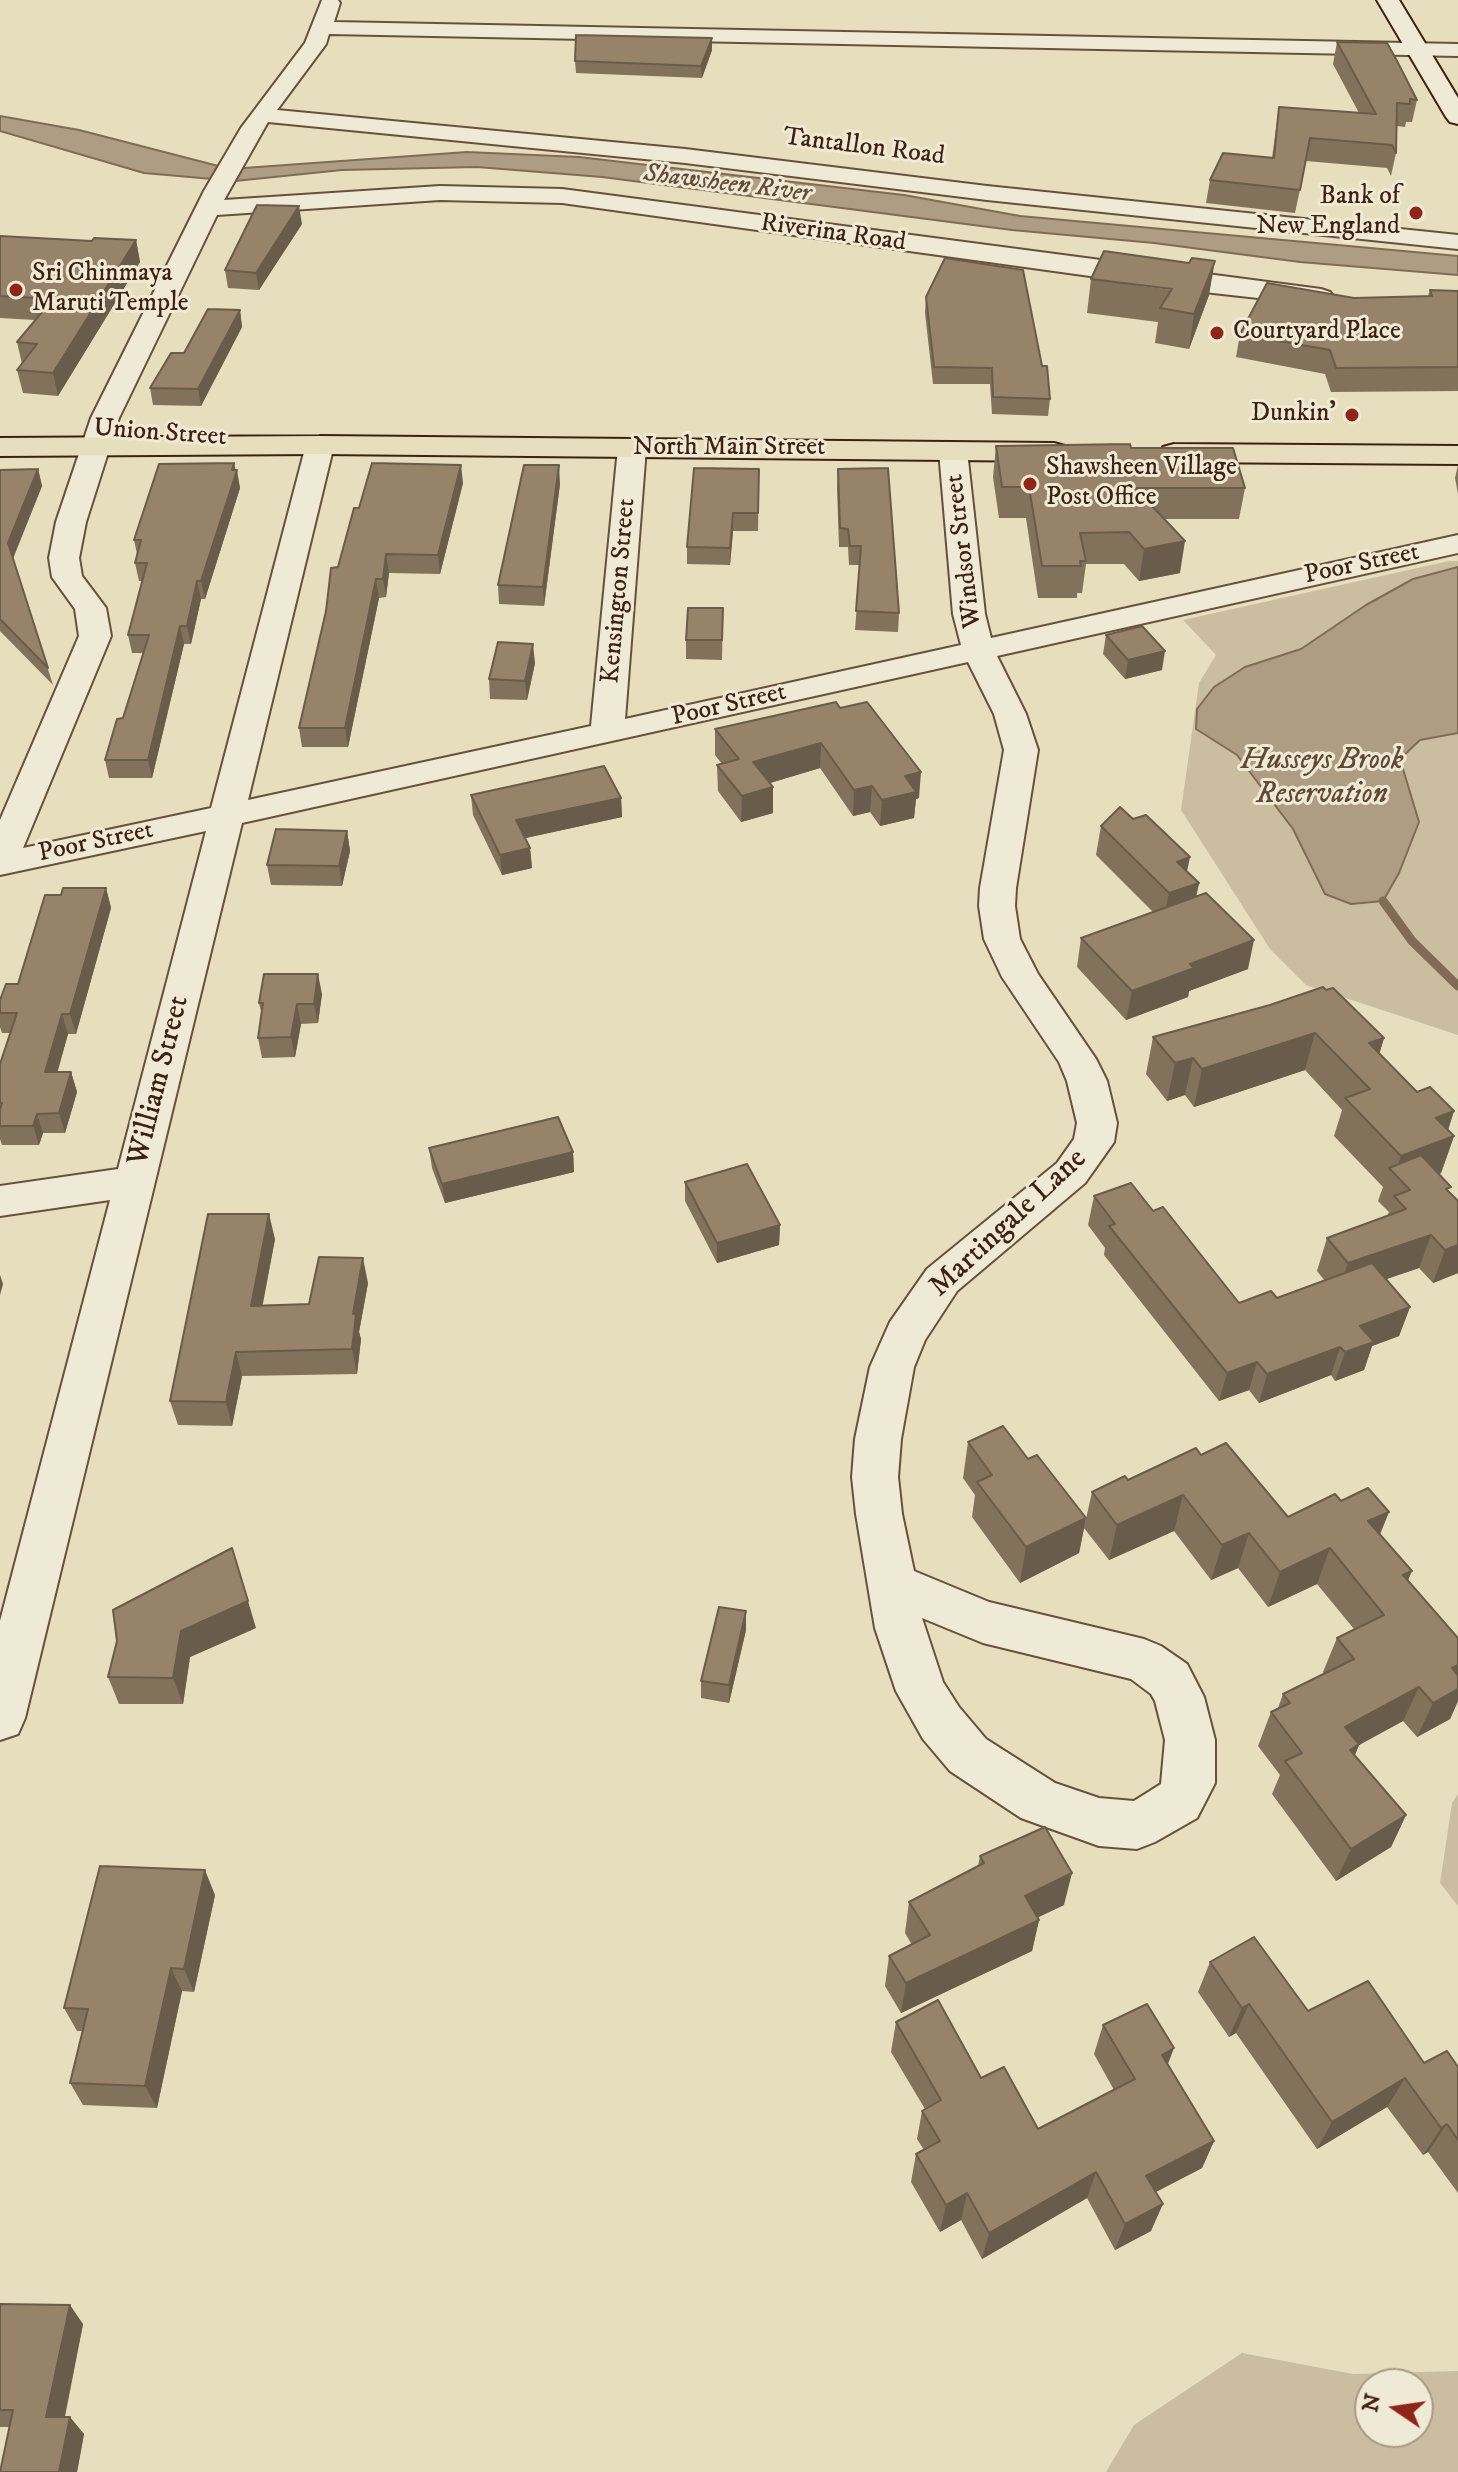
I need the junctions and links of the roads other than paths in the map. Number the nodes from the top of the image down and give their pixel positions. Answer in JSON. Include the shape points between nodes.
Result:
{"nodes":[{"id":1,"x":332,"y":0,"type":"edge"},
{"id":2,"x":1388,"y":0,"type":"edge"},
{"id":3,"x":321,"y":28,"type":"junction"},
{"id":4,"x":1417,"y":49,"type":"junction"},
{"id":5,"x":1458,"y":50,"type":"edge"},
{"id":6,"x":262,"y":115,"type":"junction"},
{"id":7,"x":1458,"y":117,"type":"edge"},
{"id":8,"x":210,"y":202,"type":"junction"},
{"id":9,"x":1458,"y":242,"type":"edge"},
{"id":10,"x":1341,"y":298,"type":"edge"},
{"id":11,"x":0,"y":423,"type":"edge"},
{"id":12,"x":98,"y":438,"type":"junction"},
{"id":13,"x":320,"y":445,"type":"junction"},
{"id":14,"x":0,"y":447,"type":"edge"},
{"id":15,"x":632,"y":448,"type":"junction"},
{"id":16,"x":953,"y":451,"type":"junction"},
{"id":17,"x":1082,"y":452,"type":"edge"},
{"id":18,"x":1150,"y":452,"type":"edge"},
{"id":19,"x":1458,"y":455,"type":"edge"},
{"id":20,"x":1458,"y":544,"type":"edge"},
{"id":21,"x":978,"y":650,"type":"junction"},
{"id":22,"x":607,"y":733,"type":"junction"},
{"id":23,"x":226,"y":816,"type":"junction"},
{"id":24,"x":0,"y":862,"type":"edge"},
{"id":25,"x":135,"y":1181,"type":"junction"},
{"id":26,"x":0,"y":1201,"type":"edge"},
{"id":27,"x":893,"y":1584,"type":"junction"},
{"id":28,"x":0,"y":1718,"type":"edge"}],
"edges":[{"from":1,"to":3,"type":"street"},
{"from":2,"to":4,"type":"main road"},
{"from":3,"to":4,"type":"street"},
{"from":3,"to":6,"type":"street","via":[[311,52]]},
{"from":4,"to":5,"type":"street"},
{"from":4,"to":7,"type":"main road"},
{"from":6,"to":8,"type":"street"},
{"from":6,"to":9,"type":"street","name":"Tantallon Road"},
{"from":8,"to":10,"type":"street","name":"Riverina Road","via":[[440,193],[562,196]]},
{"from":8,"to":12,"type":"street"},
{"from":11,"to":12,"type":"main road","name":"Union Street"},
{"from":12,"to":13,"type":"main road","name":"North Main Street"},
{"from":12,"to":14,"type":"main road","name":"North Main Street"},
{"from":12,"to":24,"type":"street","via":[[64,558],[67,577],[90,608],[95,636]]},
{"from":13,"to":15,"type":"main road","name":"North Main Street"},
{"from":13,"to":23,"type":"street","name":"William Street"},
{"from":15,"to":16,"type":"main road","name":"North Main Street"},
{"from":15,"to":22,"type":"street","name":"Kensington Street"},
{"from":16,"to":17,"type":"main road","name":"North Main Street"},
{"from":16,"to":21,"type":"street","name":"Windsor Street","via":[[969,614]]},
{"from":18,"to":19,"type":"main road"},
{"from":20,"to":21,"type":"street","name":"Poor Street"},
{"from":21,"to":22,"type":"street","name":"Poor Street"},
{"from":21,"to":27,"type":"street","name":"Martingale Lane","via":[[1010,714],[1021,750],[998,888],[1002,939],[1021,977],[1077,1059],[1097,1123],[1094,1142],[1071,1173],[942,1280],[905,1334],[884,1401],[875,1477]]},
{"from":22,"to":23,"type":"street","name":"Poor Street"},
{"from":23,"to":24,"type":"street","name":"Poor Street"},
{"from":23,"to":25,"type":"street","name":"William Street"},
{"from":25,"to":26,"type":"street"},
{"from":25,"to":28,"type":"street","name":"William Street"},
{"from":27,"to":27,"type":"street","name":"Martingale Lane","via":[[899,1628],[921,1691],[968,1755],[1039,1801],[1099,1822],[1137,1825],[1179,1801],[1189,1783],[1190,1740],[1179,1697],[1158,1669],[1127,1656],[971,1618]]}]}
